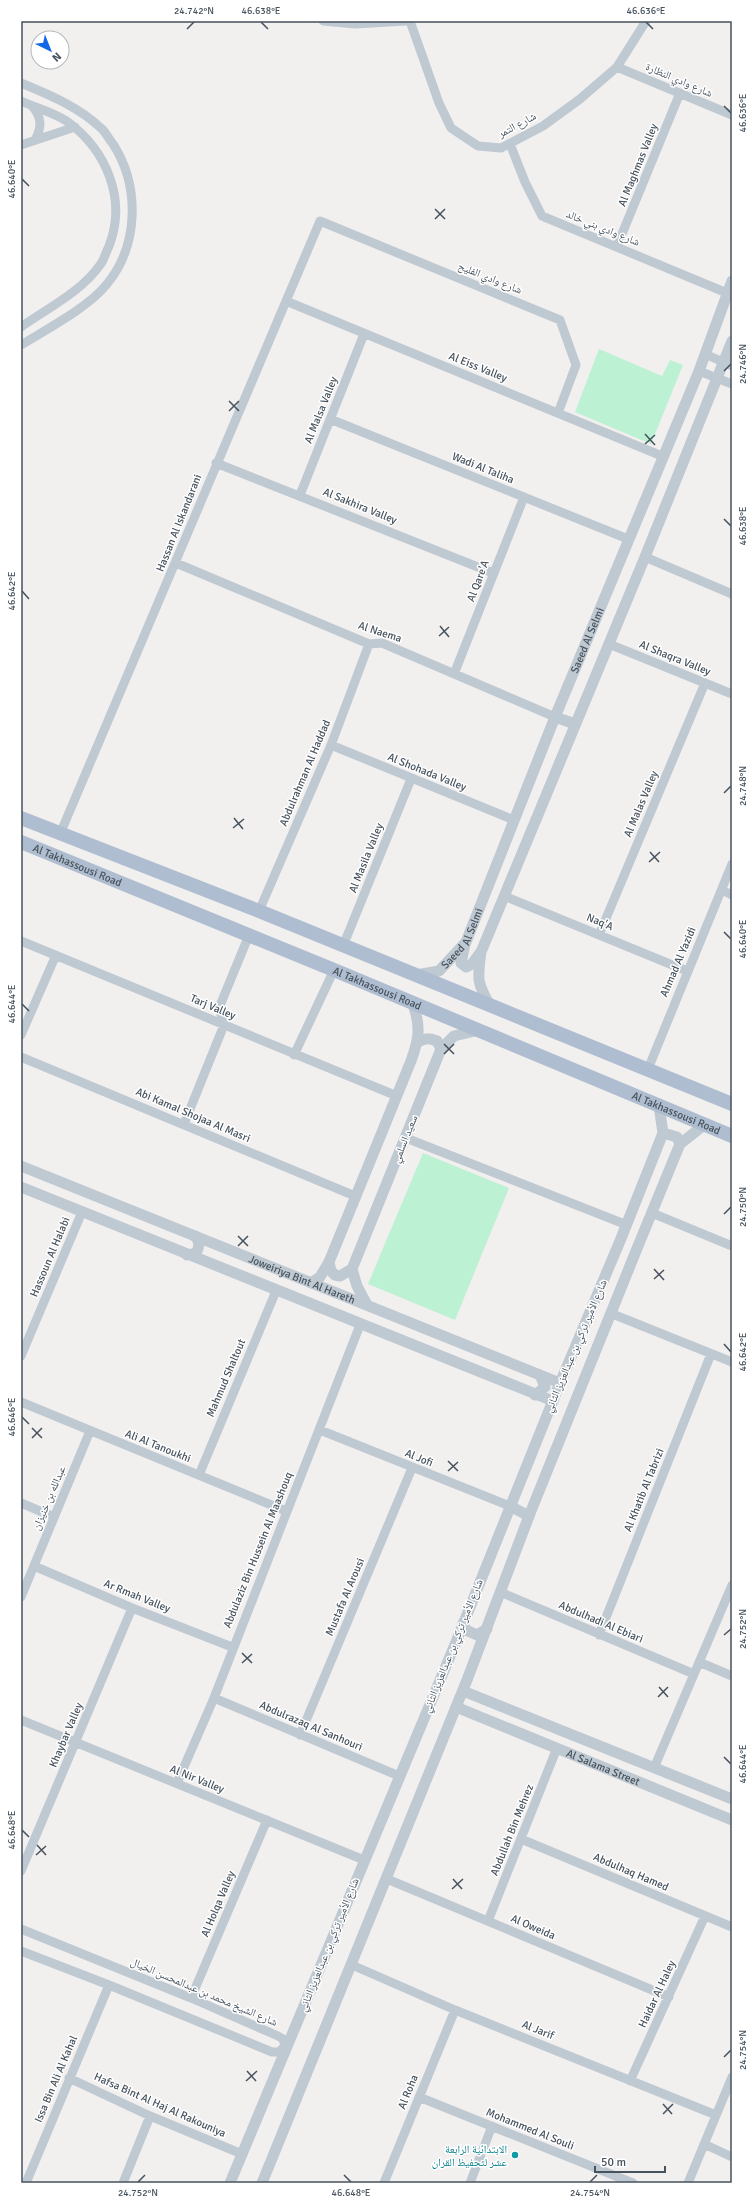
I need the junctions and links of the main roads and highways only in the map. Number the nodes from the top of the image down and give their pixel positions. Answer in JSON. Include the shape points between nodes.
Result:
{"nodes":[{"id":1,"x":21,"y":818,"type":"edge"},
{"id":2,"x":21,"y":842,"type":"edge"},
{"id":3,"x":731,"y":1101,"type":"edge"},
{"id":4,"x":732,"y":1136,"type":"edge"}],
"edges":[{"from":1,"to":3,"type":"main road","name":"Al Takhassousi Road","via":[[260,911],[491,1007]]},
{"from":2,"to":4,"type":"main road","name":"Al Takhassousi Road"}]}
